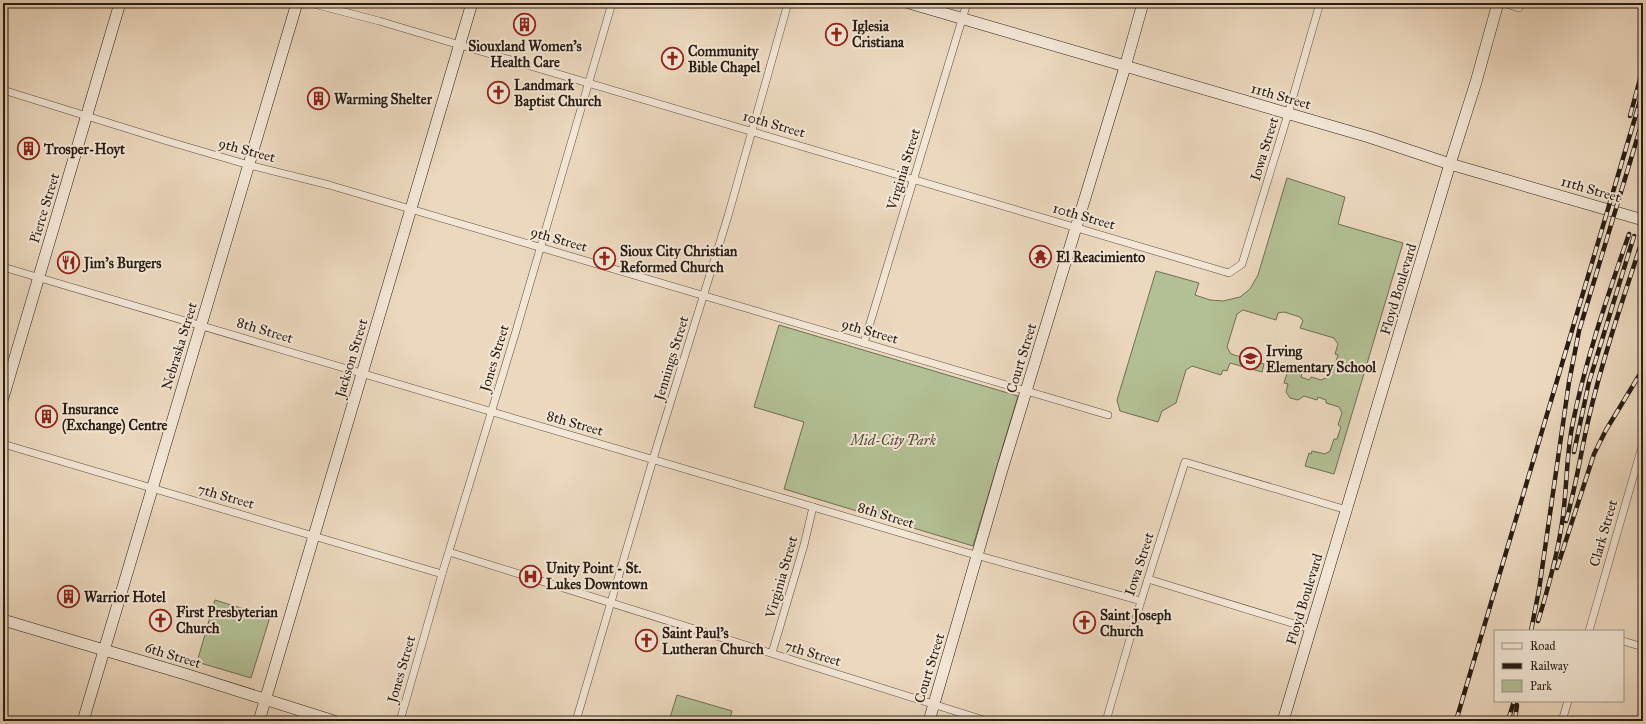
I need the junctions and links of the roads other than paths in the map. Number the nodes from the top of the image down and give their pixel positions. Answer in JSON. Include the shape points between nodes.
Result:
{"nodes":[{"id":1,"x":120,"y":3,"type":"edge"},
{"id":2,"x":297,"y":3,"type":"edge"},
{"id":3,"x":310,"y":3,"type":"edge"},
{"id":4,"x":472,"y":3,"type":"edge"},
{"id":5,"x":612,"y":3,"type":"edge"},
{"id":6,"x":788,"y":3,"type":"edge"},
{"id":7,"x":910,"y":3,"type":"edge"},
{"id":8,"x":967,"y":3,"type":"edge"},
{"id":9,"x":1143,"y":3,"type":"edge"},
{"id":10,"x":1320,"y":3,"type":"edge"},
{"id":11,"x":1498,"y":3,"type":"edge"},
{"id":12,"x":1503,"y":3,"type":"edge"},
{"id":13,"x":1520,"y":8,"type":"dead end"},
{"id":14,"x":962,"y":19,"type":"junction"},
{"id":15,"x":460,"y":45,"type":"junction"},
{"id":16,"x":1125,"y":67,"type":"junction"},
{"id":17,"x":588,"y":83,"type":"junction"},
{"id":18,"x":3,"y":90,"type":"edge"},
{"id":19,"x":1288,"y":114,"type":"junction"},
{"id":20,"x":88,"y":115,"type":"junction"},
{"id":21,"x":752,"y":131,"type":"junction"},
{"id":22,"x":1450,"y":164,"type":"junction"},
{"id":23,"x":248,"y":165,"type":"junction"},
{"id":24,"x":913,"y":179,"type":"junction"},
{"id":25,"x":411,"y":209,"type":"junction"},
{"id":26,"x":1643,"y":220,"type":"edge"},
{"id":27,"x":1077,"y":228,"type":"junction"},
{"id":28,"x":541,"y":248,"type":"junction"},
{"id":29,"x":3,"y":267,"type":"edge"},
{"id":30,"x":1229,"y":273,"type":"joint"},
{"id":31,"x":39,"y":277,"type":"junction"},
{"id":32,"x":703,"y":295,"type":"junction"},
{"id":33,"x":201,"y":325,"type":"junction"},
{"id":34,"x":864,"y":343,"type":"junction"},
{"id":35,"x":362,"y":374,"type":"junction"},
{"id":36,"x":1027,"y":391,"type":"junction"},
{"id":37,"x":3,"y":398,"type":"edge"},
{"id":38,"x":491,"y":412,"type":"junction"},
{"id":39,"x":1108,"y":415,"type":"dead end"},
{"id":40,"x":1643,"y":443,"type":"edge"},
{"id":41,"x":3,"y":444,"type":"edge"},
{"id":42,"x":654,"y":460,"type":"junction"},
{"id":43,"x":152,"y":488,"type":"junction"},
{"id":44,"x":813,"y":507,"type":"junction"},
{"id":45,"x":1347,"y":510,"type":"junction"},
{"id":46,"x":314,"y":536,"type":"junction"},
{"id":47,"x":449,"y":552,"type":"junction"},
{"id":48,"x":978,"y":556,"type":"junction"},
{"id":49,"x":442,"y":574,"type":"junction"},
{"id":50,"x":1148,"y":579,"type":"junction"},
{"id":51,"x":1140,"y":601,"type":"junction"},
{"id":52,"x":612,"y":603,"type":"junction"},
{"id":53,"x":3,"y":620,"type":"edge"},
{"id":54,"x":1311,"y":629,"type":"junction"},
{"id":55,"x":1589,"y":630,"type":"edge"},
{"id":56,"x":1624,"y":641,"type":"edge"},
{"id":57,"x":1643,"y":647,"type":"edge"},
{"id":58,"x":105,"y":650,"type":"junction"},
{"id":59,"x":772,"y":653,"type":"junction"},
{"id":60,"x":265,"y":699,"type":"junction"},
{"id":61,"x":1568,"y":702,"type":"edge"},
{"id":62,"x":934,"y":704,"type":"junction"},
{"id":63,"x":83,"y":721,"type":"edge"},
{"id":64,"x":259,"y":721,"type":"edge"},
{"id":65,"x":334,"y":721,"type":"edge"},
{"id":66,"x":400,"y":721,"type":"edge"},
{"id":67,"x":576,"y":721,"type":"edge"},
{"id":68,"x":929,"y":721,"type":"edge"},
{"id":69,"x":987,"y":721,"type":"edge"},
{"id":70,"x":1106,"y":721,"type":"edge"},
{"id":71,"x":1283,"y":721,"type":"edge"},
{"id":72,"x":1562,"y":721,"type":"edge"}],
"edges":[{"from":1,"to":20,"type":"main road","name":"Pierce Street"},
{"from":2,"to":23,"type":"main road","name":"Nebraska Street"},
{"from":3,"to":15,"type":"street","name":"10th Street"},
{"from":4,"to":15,"type":"main road","name":"Jackson Street"},
{"from":5,"to":17,"type":"street","name":"Jones Street"},
{"from":6,"to":21,"type":"street","name":"Jennings Street"},
{"from":7,"to":14,"type":"main road","name":"11th Street"},
{"from":8,"to":14,"type":"street","name":"Virginia Street"},
{"from":9,"to":16,"type":"main road","name":"Court Street"},
{"from":10,"to":19,"type":"street","name":"Iowa Street"},
{"from":11,"to":22,"type":"main road","name":"Floyd Boulevard"},
{"from":12,"to":13,"type":"street"},
{"from":14,"to":16,"type":"main road","name":"11th Street"},
{"from":14,"to":24,"type":"street","name":"Virginia Street"},
{"from":15,"to":17,"type":"street","name":"10th Street"},
{"from":15,"to":25,"type":"main road","name":"Jackson Street"},
{"from":16,"to":19,"type":"main road","name":"11th Street"},
{"from":16,"to":27,"type":"main road","name":"Court Street"},
{"from":17,"to":21,"type":"street","name":"10th Street"},
{"from":17,"to":28,"type":"street","name":"Jones Street"},
{"from":18,"to":20,"type":"street","name":"9th Street"},
{"from":19,"to":22,"type":"main road","name":"11th Street"},
{"from":19,"to":30,"type":"street","name":"Iowa Street","via":[[1242,264]]},
{"from":20,"to":23,"type":"street","name":"9th Street"},
{"from":20,"to":31,"type":"main road","name":"Pierce Street"},
{"from":21,"to":24,"type":"street","name":"10th Street"},
{"from":21,"to":32,"type":"street","name":"Jennings Street"},
{"from":22,"to":26,"type":"main road","name":"11th Street"},
{"from":22,"to":45,"type":"main road","name":"Floyd Boulevard"},
{"from":23,"to":25,"type":"street","name":"9th Street"},
{"from":23,"to":33,"type":"main road","name":"Nebraska Street"},
{"from":24,"to":27,"type":"street","name":"10th Street"},
{"from":24,"to":34,"type":"street","name":"Virginia Street"},
{"from":25,"to":28,"type":"street","name":"9th Street"},
{"from":25,"to":35,"type":"main road","name":"Jackson Street"},
{"from":27,"to":30,"type":"street","name":"10th Street"},
{"from":27,"to":36,"type":"main road","name":"Court Street"},
{"from":28,"to":32,"type":"street","name":"9th Street"},
{"from":28,"to":38,"type":"street","name":"Jones Street"},
{"from":29,"to":31,"type":"street","name":"8th Street"},
{"from":31,"to":33,"type":"street","name":"8th Street"},
{"from":31,"to":37,"type":"main road","name":"Pierce Street"},
{"from":32,"to":34,"type":"street","name":"9th Street"},
{"from":32,"to":42,"type":"street","name":"Jennings Street"},
{"from":33,"to":35,"type":"street","name":"8th Street"},
{"from":33,"to":43,"type":"main road","name":"Nebraska Street"},
{"from":34,"to":36,"type":"street","name":"9th Street"},
{"from":35,"to":38,"type":"street","name":"8th Street"},
{"from":35,"to":46,"type":"main road","name":"Jackson Street"},
{"from":36,"to":39,"type":"street","name":"9th Street"},
{"from":36,"to":48,"type":"main road","name":"Court Street"},
{"from":38,"to":42,"type":"street","name":"8th Street"},
{"from":38,"to":47,"type":"street","name":"Jones Street"},
{"from":40,"to":55,"type":"street","name":"Clark Street"},
{"from":41,"to":43,"type":"street","name":"7th Street"},
{"from":42,"to":44,"type":"street","name":"8th Street"},
{"from":42,"to":52,"type":"street","name":"Jennings Street"},
{"from":43,"to":46,"type":"street","name":"7th Street"},
{"from":43,"to":58,"type":"main road","name":"Nebraska Street"},
{"from":44,"to":48,"type":"street","name":"8th Street"},
{"from":44,"to":59,"type":"street","name":"Virginia Street"},
{"from":45,"to":50,"type":"street","name":"Iowa Street","via":[[1185,462]]},
{"from":45,"to":54,"type":"main road","name":"Floyd Boulevard"},
{"from":46,"to":49,"type":"street","name":"7th Street"},
{"from":46,"to":60,"type":"main road","name":"Jackson Street"},
{"from":47,"to":49,"type":"street","name":"Jones Street"},
{"from":47,"to":52,"type":"street","name":"7th Street"},
{"from":48,"to":51,"type":"street","name":"8th Street"},
{"from":48,"to":62,"type":"main road","name":"Court Street"},
{"from":49,"to":66,"type":"street","name":"Jones Street"},
{"from":50,"to":51,"type":"street","name":"Iowa Street"},
{"from":50,"to":54,"type":"street"},
{"from":51,"to":70,"type":"street","name":"Iowa Street"},
{"from":52,"to":59,"type":"street","name":"7th Street"},
{"from":52,"to":67,"type":"street","name":"Jennings Street"},
{"from":53,"to":58,"type":"main road","name":"6th Street"},
{"from":54,"to":71,"type":"main road","name":"Floyd Boulevard"},
{"from":56,"to":57,"type":"street"},
{"from":58,"to":60,"type":"main road","name":"6th Street"},
{"from":58,"to":63,"type":"main road","name":"Nebraska Street"},
{"from":59,"to":62,"type":"street","name":"7th Street"},
{"from":60,"to":64,"type":"main road","name":"Jackson Street"},
{"from":60,"to":65,"type":"main road","name":"6th Street"},
{"from":61,"to":72,"type":"street"},
{"from":62,"to":68,"type":"main road","name":"Court Street"},
{"from":62,"to":69,"type":"street","name":"7th Street"}]}
